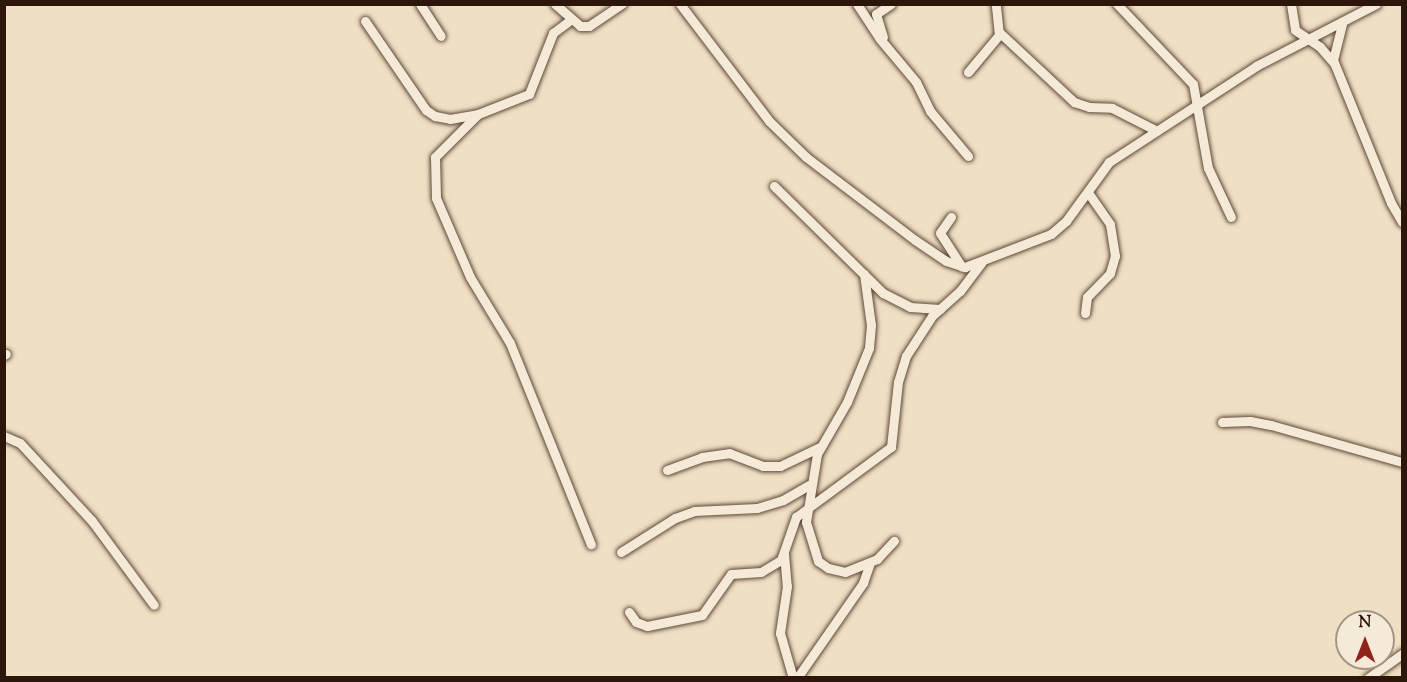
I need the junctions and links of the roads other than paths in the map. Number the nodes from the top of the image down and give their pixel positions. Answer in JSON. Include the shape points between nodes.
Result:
{"nodes":[{"id":1,"x":420,"y":4,"type":"edge"},
{"id":2,"x":555,"y":4,"type":"edge"},
{"id":3,"x":622,"y":4,"type":"edge"},
{"id":4,"x":680,"y":4,"type":"edge"},
{"id":5,"x":857,"y":4,"type":"edge"},
{"id":6,"x":891,"y":4,"type":"edge"},
{"id":7,"x":996,"y":4,"type":"edge"},
{"id":8,"x":1117,"y":4,"type":"edge"},
{"id":9,"x":1291,"y":4,"type":"edge"},
{"id":10,"x":1351,"y":4,"type":"edge"},
{"id":11,"x":1376,"y":4,"type":"edge"},
{"id":12,"x":1357,"y":15,"type":"junction"},
{"id":13,"x":570,"y":20,"type":"junction"},
{"id":14,"x":365,"y":21,"type":"dead end"},
{"id":15,"x":1342,"y":24,"type":"junction"},
{"id":16,"x":999,"y":32,"type":"junction"},
{"id":17,"x":441,"y":36,"type":"dead end"},
{"id":18,"x":1309,"y":38,"type":"junction"},
{"id":19,"x":885,"y":46,"type":"junction"},
{"id":20,"x":1336,"y":67,"type":"junction"},
{"id":21,"x":968,"y":72,"type":"dead end"},
{"id":22,"x":1196,"y":104,"type":"junction"},
{"id":23,"x":478,"y":114,"type":"junction"},
{"id":24,"x":1155,"y":130,"type":"junction"},
{"id":25,"x":968,"y":156,"type":"dead end"},
{"id":26,"x":774,"y":186,"type":"dead end"},
{"id":27,"x":1088,"y":193,"type":"junction"},
{"id":28,"x":951,"y":217,"type":"dead end"},
{"id":29,"x":1232,"y":217,"type":"dead end"},
{"id":30,"x":1402,"y":222,"type":"edge"},
{"id":31,"x":982,"y":262,"type":"junction"},
{"id":32,"x":962,"y":267,"type":"junction"},
{"id":33,"x":864,"y":274,"type":"junction"},
{"id":34,"x":940,"y":309,"type":"junction"},
{"id":35,"x":1085,"y":313,"type":"dead end"},
{"id":36,"x":1222,"y":422,"type":"dead end"},
{"id":37,"x":4,"y":436,"type":"edge"},
{"id":38,"x":820,"y":447,"type":"junction"},
{"id":39,"x":1402,"y":462,"type":"edge"},
{"id":40,"x":667,"y":470,"type":"dead end"},
{"id":41,"x":809,"y":485,"type":"junction"},
{"id":42,"x":806,"y":507,"type":"junction"},
{"id":43,"x":894,"y":541,"type":"dead end"},
{"id":44,"x":591,"y":544,"type":"dead end"},
{"id":45,"x":621,"y":552,"type":"dead end"},
{"id":46,"x":784,"y":554,"type":"junction"},
{"id":47,"x":870,"y":563,"type":"junction"},
{"id":48,"x":154,"y":605,"type":"dead end"},
{"id":49,"x":629,"y":612,"type":"dead end"},
{"id":50,"x":1402,"y":654,"type":"edge"},
{"id":51,"x":795,"y":678,"type":"edge"},
{"id":52,"x":1368,"y":678,"type":"edge"}],
"edges":[{"from":1,"to":17,"type":"street"},
{"from":2,"to":13,"type":"street"},
{"from":3,"to":13,"type":"street","via":[[589,26]]},
{"from":4,"to":32,"type":"street","via":[[769,121],[806,157],[915,240]]},
{"from":5,"to":19,"type":"street"},
{"from":6,"to":19,"type":"street","via":[[876,14]]},
{"from":7,"to":16,"type":"street"},
{"from":8,"to":22,"type":"street","via":[[1190,79]]},
{"from":9,"to":18,"type":"street","via":[[1293,26]]},
{"from":10,"to":12,"type":"street"},
{"from":11,"to":12,"type":"street"},
{"from":12,"to":15,"type":"street"},
{"from":13,"to":23,"type":"street","via":[[553,33],[528,94]]},
{"from":14,"to":23,"type":"street","via":[[426,110],[435,117],[450,119]]},
{"from":15,"to":18,"type":"street"},
{"from":15,"to":20,"type":"street","via":[[1335,49]]},
{"from":16,"to":21,"type":"street"},
{"from":16,"to":24,"type":"street","via":[[1074,102],[1112,108]]},
{"from":18,"to":20,"type":"street"},
{"from":18,"to":22,"type":"street"},
{"from":19,"to":25,"type":"street"},
{"from":20,"to":30,"type":"street","via":[[1391,204]]},
{"from":22,"to":24,"type":"street"},
{"from":22,"to":29,"type":"street","via":[[1208,168]]},
{"from":23,"to":44,"type":"street","via":[[435,157],[436,198],[470,277],[510,343]]},
{"from":24,"to":27,"type":"street","via":[[1108,162]]},
{"from":26,"to":33,"type":"street"},
{"from":27,"to":31,"type":"street","via":[[1052,234]]},
{"from":27,"to":35,"type":"street","via":[[1110,224],[1115,256],[1110,273],[1087,297]]},
{"from":28,"to":32,"type":"street","via":[[940,233]]},
{"from":31,"to":32,"type":"street"},
{"from":31,"to":34,"type":"street"},
{"from":33,"to":34,"type":"street","via":[[897,302],[921,310]]},
{"from":33,"to":38,"type":"street","via":[[871,325],[869,348],[847,402]]},
{"from":34,"to":42,"type":"street","via":[[916,336],[906,356],[898,382],[891,447]]},
{"from":36,"to":39,"type":"street","via":[[1250,421]]},
{"from":37,"to":48,"type":"street","via":[[20,443],[92,520]]},
{"from":38,"to":40,"type":"street","via":[[780,466],[763,466],[729,453],[702,457]]},
{"from":38,"to":41,"type":"street"},
{"from":41,"to":42,"type":"street"},
{"from":41,"to":45,"type":"street","via":[[783,500],[757,508],[694,512],[675,518]]},
{"from":42,"to":46,"type":"street","via":[[792,524]]},
{"from":42,"to":47,"type":"street","via":[[808,540],[818,561],[845,572]]},
{"from":43,"to":47,"type":"street","via":[[886,554]]},
{"from":46,"to":49,"type":"street","via":[[766,570],[728,576],[702,615],[647,626],[636,622]]},
{"from":46,"to":51,"type":"street","via":[[787,586],[780,633]]},
{"from":47,"to":51,"type":"street","via":[[863,583]]},
{"from":50,"to":52,"type":"street"}]}
